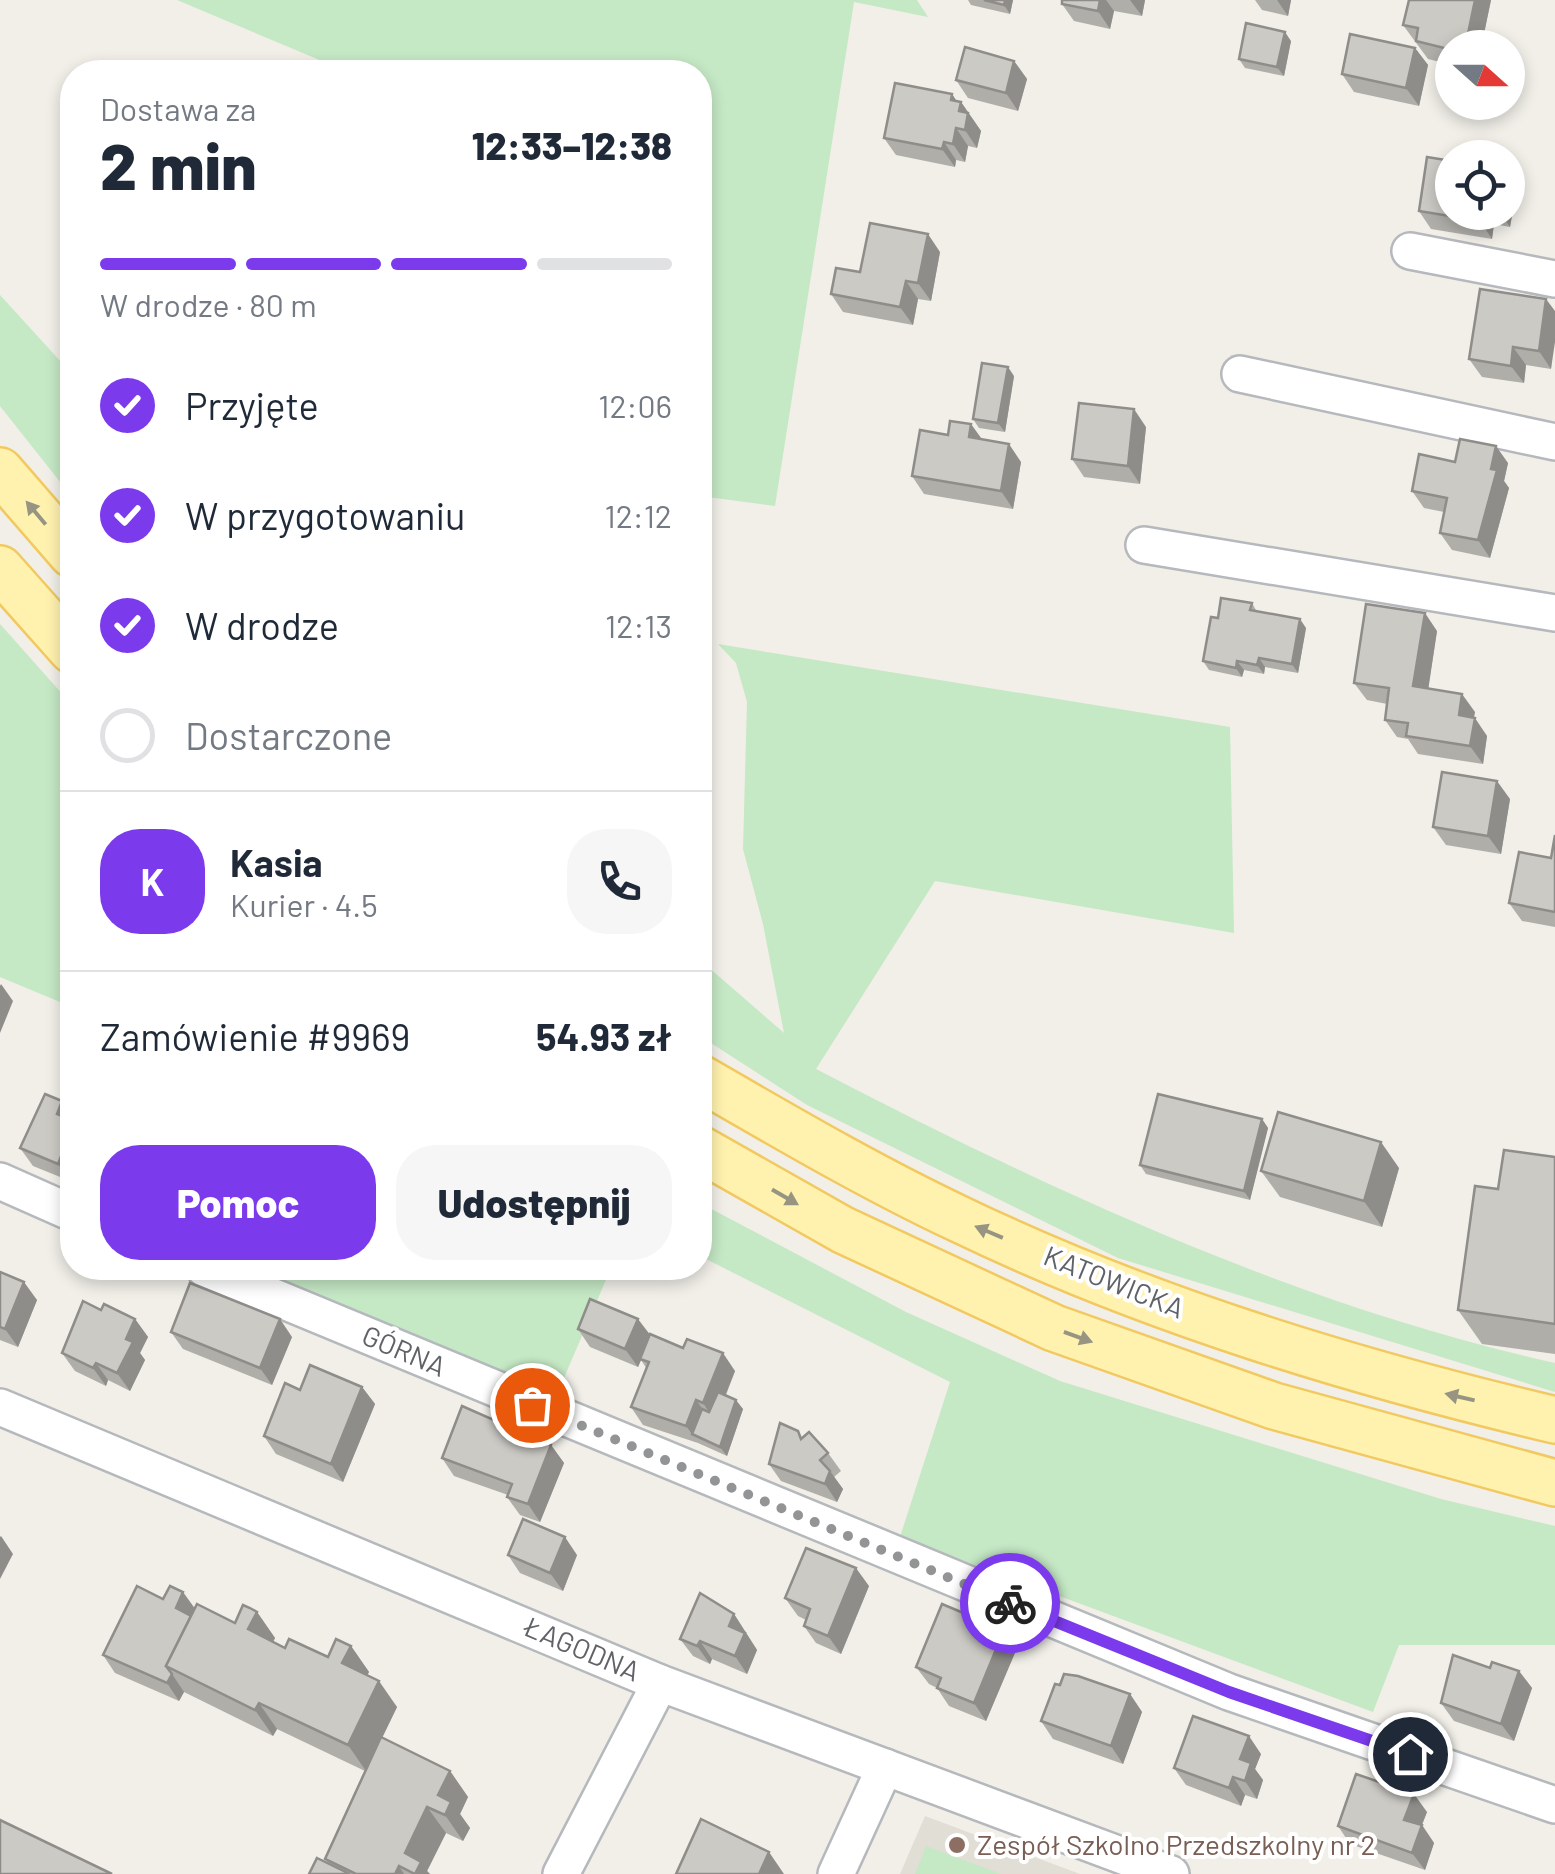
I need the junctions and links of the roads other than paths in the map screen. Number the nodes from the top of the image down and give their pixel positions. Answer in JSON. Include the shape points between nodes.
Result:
{"nodes":[{"id":1,"x":1410,"y":251,"type":"dead end"},
{"id":2,"x":1555,"y":279,"type":"edge"},
{"id":3,"x":1240,"y":374,"type":"dead end"},
{"id":4,"x":1555,"y":442,"type":"edge"},
{"id":5,"x":0,"y":470,"type":"edge"},
{"id":6,"x":60,"y":540,"type":"edge"},
{"id":7,"x":1144,"y":545,"type":"dead end"},
{"id":8,"x":0,"y":569,"type":"edge"},
{"id":9,"x":1555,"y":613,"type":"edge"},
{"id":10,"x":60,"y":636,"type":"edge"},
{"id":11,"x":712,"y":1085,"type":"edge"},
{"id":12,"x":712,"y":1156,"type":"edge"},
{"id":13,"x":0,"y":1181,"type":"edge"},
{"id":14,"x":60,"y":1207,"type":"edge"},
{"id":15,"x":233,"y":1280,"type":"edge"},
{"id":16,"x":0,"y":1407,"type":"edge"},
{"id":17,"x":1555,"y":1420,"type":"edge"},
{"id":18,"x":1555,"y":1482,"type":"edge"},
{"id":19,"x":660,"y":1683,"type":"junction"},
{"id":20,"x":886,"y":1767,"type":"junction"},
{"id":21,"x":1555,"y":1804,"type":"edge"},
{"id":22,"x":561,"y":1874,"type":"edge"},
{"id":23,"x":836,"y":1874,"type":"edge"},
{"id":24,"x":1171,"y":1874,"type":"edge"}],
"edges":[{"from":1,"to":2,"type":"street"},
{"from":3,"to":4,"type":"street"},
{"from":6,"to":5,"type":"main road","one_way":true},
{"from":7,"to":9,"type":"street"},
{"from":8,"to":10,"type":"main road"},
{"from":17,"to":11,"type":"main road","name":"KATOWICKA","one_way":true,"via":[[1432,1390],[1157,1302],[962,1220]]},
{"from":12,"to":18,"type":"main road","one_way":true,"via":[[843,1230],[1054,1328],[1274,1406]]},
{"from":13,"to":14,"type":"street"},
{"from":15,"to":21,"type":"street","name":"GÓRNA","via":[[1210,1684]]},
{"from":16,"to":19,"type":"street","name":"ŁAGODNA"},
{"from":19,"to":20,"type":"street","name":"ŁAGODNA"},
{"from":19,"to":22,"type":"street"},
{"from":20,"to":23,"type":"street"},
{"from":20,"to":24,"type":"street","name":"ŁAGODNA"}]}
